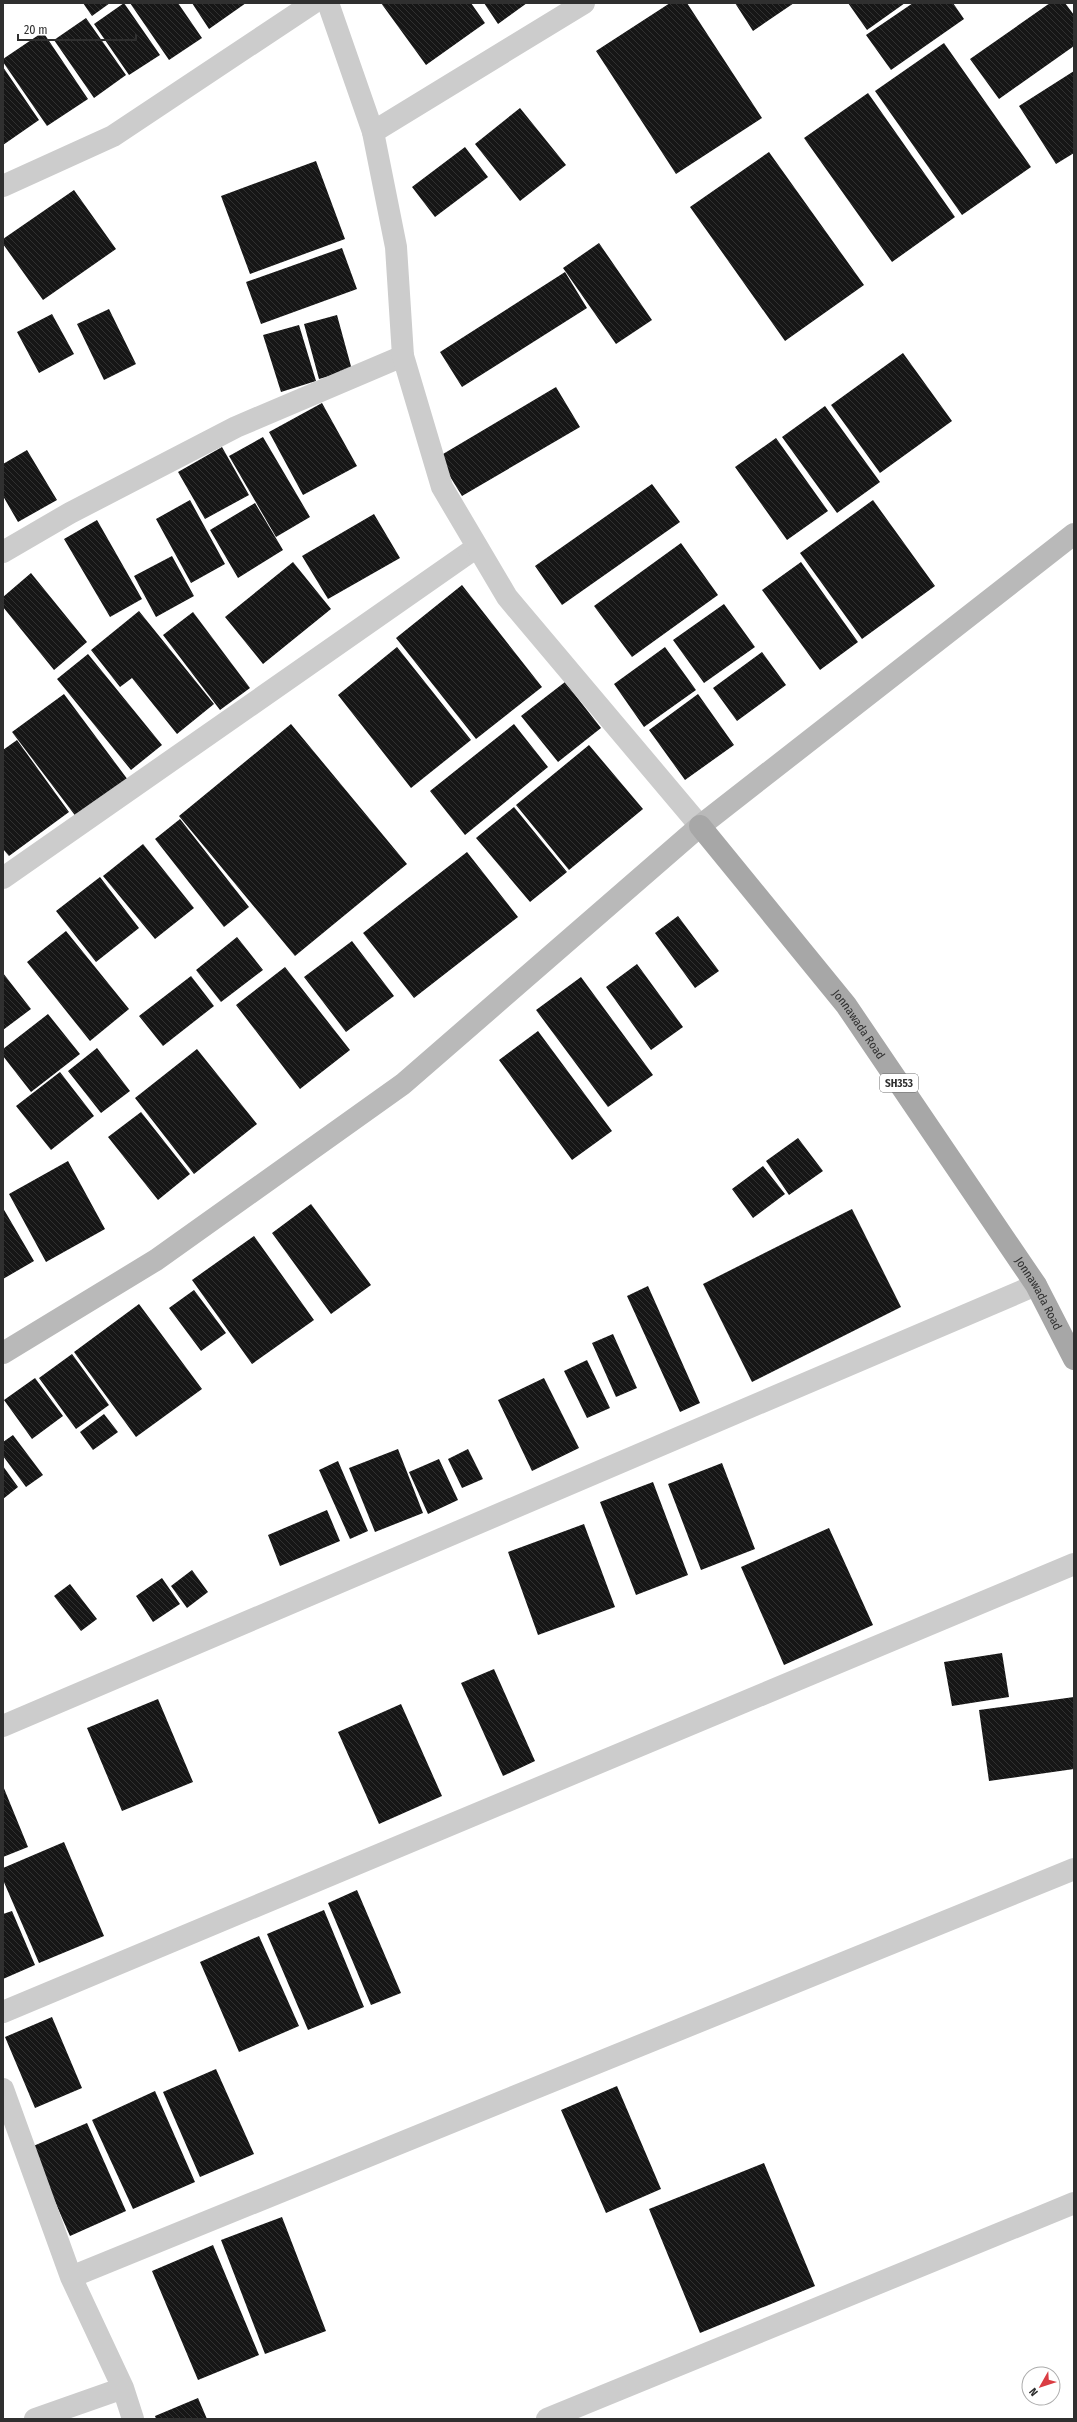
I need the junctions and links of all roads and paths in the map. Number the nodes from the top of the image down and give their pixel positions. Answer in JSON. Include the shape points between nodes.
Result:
{"nodes":[{"id":1,"x":313,"y":3,"type":"edge"},
{"id":2,"x":328,"y":3,"type":"edge"},
{"id":3,"x":584,"y":3,"type":"edge"},
{"id":4,"x":373,"y":132,"type":"junction"},
{"id":5,"x":3,"y":186,"type":"edge"},
{"id":6,"x":403,"y":356,"type":"junction"},
{"id":7,"x":1074,"y":534,"type":"edge"},
{"id":8,"x":477,"y":547,"type":"junction"},
{"id":9,"x":3,"y":552,"type":"edge"},
{"id":10,"x":700,"y":826,"type":"junction"},
{"id":11,"x":3,"y":878,"type":"edge"},
{"id":12,"x":1036,"y":1285,"type":"junction"},
{"id":13,"x":3,"y":1353,"type":"edge"},
{"id":14,"x":1074,"y":1359,"type":"edge"},
{"id":15,"x":1074,"y":1564,"type":"edge"},
{"id":16,"x":3,"y":1726,"type":"edge"},
{"id":17,"x":1074,"y":1869,"type":"edge"},
{"id":18,"x":3,"y":2012,"type":"edge"},
{"id":19,"x":3,"y":2089,"type":"edge"},
{"id":20,"x":11,"y":2134,"type":"edge"},
{"id":21,"x":1074,"y":2203,"type":"edge"},
{"id":22,"x":72,"y":2277,"type":"junction"},
{"id":23,"x":123,"y":2388,"type":"junction"},
{"id":24,"x":35,"y":2419,"type":"edge"},
{"id":25,"x":134,"y":2419,"type":"edge"},
{"id":26,"x":547,"y":2419,"type":"edge"}],
"edges":[{"from":1,"to":5,"type":"street","via":[[113,136]]},
{"from":2,"to":4,"type":"street"},
{"from":3,"to":4,"type":"street"},
{"from":4,"to":6,"type":"street","via":[[396,247]]},
{"from":6,"to":8,"type":"street","via":[[442,487]]},
{"from":6,"to":9,"type":"street","via":[[236,427]]},
{"from":7,"to":10,"type":"main road"},
{"from":8,"to":10,"type":"street","via":[[506,597]]},
{"from":8,"to":11,"type":"street"},
{"from":10,"to":12,"type":"main road","name":"Jonnawada Road","number":"SH353","via":[[846,1005]]},
{"from":10,"to":13,"type":"main road","via":[[403,1084],[156,1260]]},
{"from":12,"to":14,"type":"main road","name":"Jonnawada Road","number":"SH353"},
{"from":12,"to":16,"type":"street"},
{"from":15,"to":18,"type":"street"},
{"from":17,"to":22,"type":"street"},
{"from":19,"to":20,"type":"street"},
{"from":20,"to":22,"type":"street"},
{"from":21,"to":26,"type":"street"},
{"from":22,"to":23,"type":"street"},
{"from":23,"to":24,"type":"street"},
{"from":23,"to":25,"type":"street"}]}
